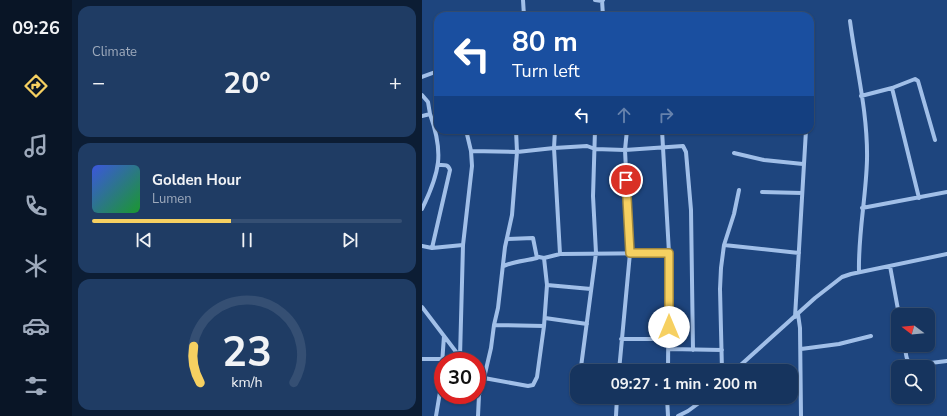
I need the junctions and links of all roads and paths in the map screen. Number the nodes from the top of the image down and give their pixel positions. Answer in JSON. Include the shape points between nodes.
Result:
{"nodes":[{"id":1,"x":523,"y":0,"type":"edge"},
{"id":2,"x":595,"y":0,"type":"edge"},
{"id":3,"x":602,"y":0,"type":"edge"},
{"id":4,"x":524,"y":12,"type":"edge"},
{"id":5,"x":603,"y":12,"type":"edge"},
{"id":6,"x":850,"y":21,"type":"dead end"},
{"id":7,"x":434,"y":73,"type":"edge"},
{"id":8,"x":422,"y":78,"type":"edge"},
{"id":9,"x":892,"y":88,"type":"junction"},
{"id":10,"x":422,"y":95,"type":"edge"},
{"id":11,"x":861,"y":96,"type":"junction"},
{"id":12,"x":430,"y":114,"type":"junction"},
{"id":13,"x":422,"y":116,"type":"edge"},
{"id":14,"x":434,"y":125,"type":"edge"},
{"id":15,"x":437,"y":134,"type":"edge"},
{"id":16,"x":467,"y":134,"type":"edge"},
{"id":17,"x":516,"y":134,"type":"edge"},
{"id":18,"x":555,"y":134,"type":"edge"},
{"id":19,"x":594,"y":134,"type":"edge"},
{"id":20,"x":627,"y":134,"type":"edge"},
{"id":21,"x":662,"y":134,"type":"edge"},
{"id":22,"x":806,"y":134,"type":"edge"},
{"id":23,"x":935,"y":140,"type":"dead end"},
{"id":24,"x":554,"y":148,"type":"junction"},
{"id":25,"x":662,"y":148,"type":"junction"},
{"id":26,"x":595,"y":149,"type":"junction"},
{"id":27,"x":625,"y":150,"type":"junction"},
{"id":28,"x":471,"y":151,"type":"junction"},
{"id":29,"x":517,"y":152,"type":"junction"},
{"id":30,"x":734,"y":153,"type":"dead end"},
{"id":31,"x":438,"y":164,"type":"junction"},
{"id":32,"x":803,"y":164,"type":"junction"},
{"id":33,"x":739,"y":190,"type":"dead end"},
{"id":34,"x":762,"y":192,"type":"dead end"},
{"id":35,"x":802,"y":192,"type":"junction"},
{"id":36,"x":947,"y":192,"type":"edge"},
{"id":37,"x":919,"y":198,"type":"junction"},
{"id":38,"x":862,"y":208,"type":"junction"},
{"id":39,"x":422,"y":209,"type":"edge"},
{"id":40,"x":507,"y":239,"type":"junction"},
{"id":41,"x":463,"y":245,"type":"junction"},
{"id":42,"x":724,"y":245,"type":"junction"},
{"id":43,"x":422,"y":246,"type":"edge"},
{"id":44,"x":432,"y":248,"type":"junction"},
{"id":45,"x":596,"y":253,"type":"junction"},
{"id":46,"x":630,"y":253,"type":"junction"},
{"id":47,"x":669,"y":253,"type":"junction"},
{"id":48,"x":799,"y":253,"type":"junction"},
{"id":49,"x":560,"y":254,"type":"junction"},
{"id":50,"x":947,"y":254,"type":"edge"},
{"id":51,"x":537,"y":258,"type":"junction"},
{"id":52,"x":544,"y":258,"type":"junction"},
{"id":53,"x":504,"y":266,"type":"junction"},
{"id":54,"x":890,"y":266,"type":"junction"},
{"id":55,"x":859,"y":272,"type":"junction"},
{"id":56,"x":547,"y":285,"type":"junction"},
{"id":57,"x":591,"y":289,"type":"junction"},
{"id":58,"x":422,"y":307,"type":"edge"},
{"id":59,"x":898,"y":308,"type":"edge"},
{"id":60,"x":796,"y":316,"type":"junction"},
{"id":61,"x":545,"y":318,"type":"junction"},
{"id":62,"x":587,"y":324,"type":"junction"},
{"id":63,"x":494,"y":325,"type":"junction"},
{"id":64,"x":544,"y":326,"type":"junction"},
{"id":65,"x":444,"y":336,"type":"junction"},
{"id":66,"x":872,"y":336,"type":"dead end"},
{"id":67,"x":621,"y":339,"type":"junction"},
{"id":68,"x":669,"y":339,"type":"junction"},
{"id":69,"x":669,"y":349,"type":"junction"},
{"id":70,"x":801,"y":349,"type":"junction"},
{"id":71,"x":693,"y":350,"type":"junction"},
{"id":72,"x":722,"y":350,"type":"junction"},
{"id":73,"x":443,"y":352,"type":"edge"},
{"id":74,"x":456,"y":352,"type":"edge"},
{"id":75,"x":461,"y":352,"type":"edge"},
{"id":76,"x":906,"y":352,"type":"edge"},
{"id":77,"x":422,"y":359,"type":"edge"},
{"id":78,"x":434,"y":360,"type":"edge"},
{"id":79,"x":947,"y":361,"type":"edge"},
{"id":80,"x":581,"y":364,"type":"edge"},
{"id":81,"x":619,"y":364,"type":"edge"},
{"id":82,"x":668,"y":364,"type":"edge"},
{"id":83,"x":722,"y":364,"type":"edge"},
{"id":84,"x":742,"y":364,"type":"edge"},
{"id":85,"x":486,"y":367,"type":"edge"},
{"id":86,"x":486,"y":378,"type":"edge"},
{"id":87,"x":438,"y":404,"type":"edge"},
{"id":88,"x":479,"y":404,"type":"edge"},
{"id":89,"x":617,"y":404,"type":"edge"},
{"id":90,"x":667,"y":404,"type":"edge"},
{"id":91,"x":698,"y":404,"type":"edge"},
{"id":92,"x":436,"y":416,"type":"edge"},
{"id":93,"x":478,"y":416,"type":"edge"},
{"id":94,"x":616,"y":416,"type":"edge"},
{"id":95,"x":668,"y":416,"type":"edge"},
{"id":96,"x":678,"y":416,"type":"edge"},
{"id":97,"x":801,"y":416,"type":"edge"}],
"edges":[{"from":1,"to":4,"type":"street"},
{"from":2,"to":3,"type":"street"},
{"from":3,"to":5,"type":"street"},
{"from":6,"to":11,"type":"street"},
{"from":7,"to":8,"type":"street"},
{"from":9,"to":11,"type":"street"},
{"from":9,"to":23,"type":"street","via":[[918,80]]},
{"from":9,"to":37,"type":"street"},
{"from":10,"to":12,"type":"street","via":[[428,102]]},
{"from":11,"to":38,"type":"street","via":[[867,159]]},
{"from":12,"to":13,"type":"street"},
{"from":12,"to":14,"type":"street"},
{"from":15,"to":31,"type":"street"},
{"from":16,"to":28,"type":"street"},
{"from":17,"to":29,"type":"street"},
{"from":18,"to":24,"type":"street"},
{"from":19,"to":26,"type":"street"},
{"from":20,"to":27,"type":"street"},
{"from":21,"to":25,"type":"street"},
{"from":22,"to":32,"type":"street"},
{"from":24,"to":26,"type":"street","via":[[587,146]]},
{"from":24,"to":29,"type":"street"},
{"from":24,"to":49,"type":"street"},
{"from":25,"to":27,"type":"street"},
{"from":25,"to":47,"type":"street"},
{"from":25,"to":71,"type":"street","via":[[683,146],[686,152],[692,210]]},
{"from":26,"to":27,"type":"street"},
{"from":26,"to":45,"type":"street","via":[[593,196]]},
{"from":27,"to":46,"type":"street"},
{"from":28,"to":29,"type":"street"},
{"from":28,"to":41,"type":"street","via":[[472,166]]},
{"from":29,"to":40,"type":"street","via":[[512,215]]},
{"from":30,"to":32,"type":"street","via":[[764,160]]},
{"from":31,"to":39,"type":"street","via":[[437,173]]},
{"from":31,"to":44,"type":"street","via":[[446,165],[450,170]]},
{"from":32,"to":35,"type":"street"},
{"from":33,"to":42,"type":"street"},
{"from":34,"to":35,"type":"street"},
{"from":35,"to":48,"type":"street"},
{"from":36,"to":37,"type":"street"},
{"from":37,"to":38,"type":"street"},
{"from":38,"to":55,"type":"street","via":[[858,248]]},
{"from":40,"to":51,"type":"street","via":[[533,238]]},
{"from":40,"to":53,"type":"street"},
{"from":41,"to":44,"type":"street"},
{"from":41,"to":75,"type":"street"},
{"from":42,"to":48,"type":"street"},
{"from":42,"to":72,"type":"street","via":[[720,289]]},
{"from":43,"to":44,"type":"street"},
{"from":45,"to":46,"type":"street"},
{"from":45,"to":49,"type":"street"},
{"from":45,"to":57,"type":"street"},
{"from":46,"to":47,"type":"street"},
{"from":46,"to":67,"type":"street"},
{"from":47,"to":68,"type":"street"},
{"from":48,"to":60,"type":"street"},
{"from":49,"to":52,"type":"street"},
{"from":50,"to":54,"type":"street"},
{"from":51,"to":52,"type":"street"},
{"from":51,"to":53,"type":"street","via":[[513,261]]},
{"from":52,"to":56,"type":"street"},
{"from":53,"to":63,"type":"street"},
{"from":54,"to":55,"type":"street"},
{"from":54,"to":59,"type":"street"},
{"from":55,"to":60,"type":"street","via":[[842,277]]},
{"from":56,"to":57,"type":"street"},
{"from":56,"to":61,"type":"street"},
{"from":57,"to":62,"type":"street"},
{"from":58,"to":65,"type":"street"},
{"from":60,"to":70,"type":"street","via":[[800,328]]},
{"from":60,"to":84,"type":"street"},
{"from":61,"to":62,"type":"street"},
{"from":61,"to":64,"type":"street"},
{"from":62,"to":80,"type":"street"},
{"from":63,"to":64,"type":"street"},
{"from":63,"to":85,"type":"street"},
{"from":64,"to":86,"type":"street","via":[[537,377],[533,385]]},
{"from":65,"to":73,"type":"street"},
{"from":65,"to":74,"type":"street"},
{"from":66,"to":70,"type":"street"},
{"from":67,"to":68,"type":"street"},
{"from":67,"to":81,"type":"street"},
{"from":68,"to":69,"type":"street"},
{"from":69,"to":71,"type":"street"},
{"from":69,"to":82,"type":"street"},
{"from":70,"to":97,"type":"street"},
{"from":71,"to":72,"type":"street"},
{"from":72,"to":83,"type":"street"},
{"from":76,"to":79,"type":"street","via":[[908,362],[914,365]]},
{"from":77,"to":78,"type":"street"},
{"from":87,"to":92,"type":"street"},
{"from":88,"to":93,"type":"street"},
{"from":89,"to":94,"type":"street"},
{"from":90,"to":95,"type":"street"},
{"from":91,"to":96,"type":"street"}]}
